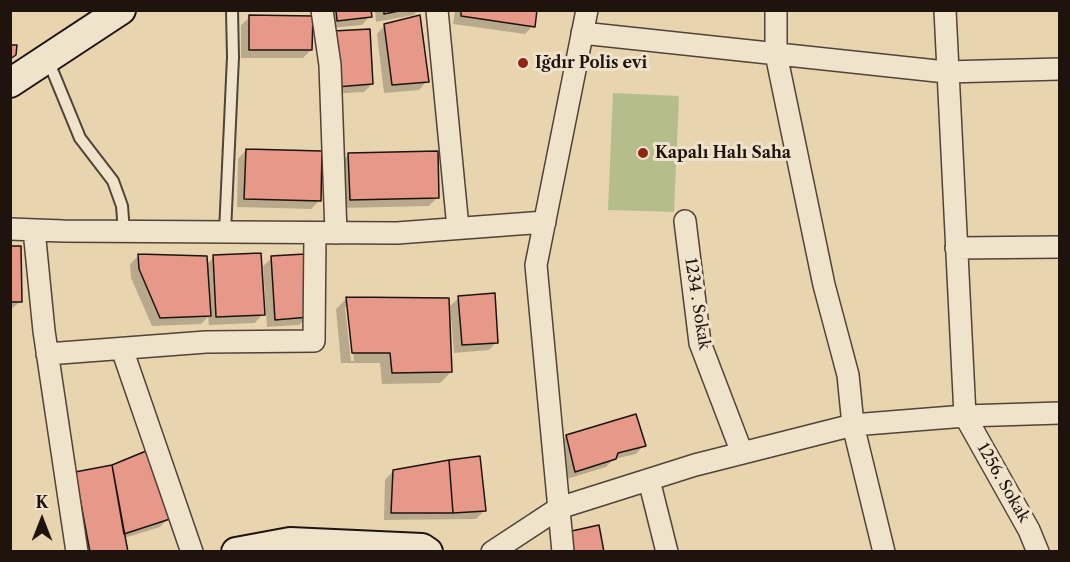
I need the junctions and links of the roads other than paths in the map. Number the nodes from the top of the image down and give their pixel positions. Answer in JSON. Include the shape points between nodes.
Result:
{"nodes":[{"id":1,"x":121,"y":10,"type":"edge"},
{"id":2,"x":232,"y":10,"type":"edge"},
{"id":3,"x":322,"y":10,"type":"edge"},
{"id":4,"x":437,"y":10,"type":"edge"},
{"id":5,"x":587,"y":10,"type":"edge"},
{"id":6,"x":776,"y":10,"type":"edge"},
{"id":7,"x":945,"y":10,"type":"edge"},
{"id":8,"x":582,"y":33,"type":"junction"},
{"id":9,"x":776,"y":54,"type":"junction"},
{"id":10,"x":48,"y":59,"type":"junction"},
{"id":11,"x":1059,"y":69,"type":"edge"},
{"id":12,"x":946,"y":72,"type":"junction"},
{"id":13,"x":10,"y":83,"type":"edge"},
{"id":14,"x":685,"y":221,"type":"dead end"},
{"id":15,"x":545,"y":222,"type":"junction"},
{"id":16,"x":458,"y":228,"type":"junction"},
{"id":17,"x":10,"y":229,"type":"edge"},
{"id":18,"x":34,"y":230,"type":"junction"},
{"id":19,"x":124,"y":232,"type":"junction"},
{"id":20,"x":225,"y":232,"type":"junction"},
{"id":21,"x":315,"y":233,"type":"junction"},
{"id":22,"x":336,"y":233,"type":"junction"},
{"id":23,"x":1059,"y":247,"type":"edge"},
{"id":24,"x":956,"y":248,"type":"junction"},
{"id":25,"x":122,"y":349,"type":"junction"},
{"id":26,"x":47,"y":354,"type":"junction"},
{"id":27,"x":1059,"y":413,"type":"edge"},
{"id":28,"x":965,"y":416,"type":"junction"},
{"id":29,"x":853,"y":425,"type":"junction"},
{"id":30,"x":742,"y":453,"type":"junction"},
{"id":31,"x":649,"y":480,"type":"junction"},
{"id":32,"x":559,"y":508,"type":"junction"},
{"id":33,"x":77,"y":552,"type":"edge"},
{"id":34,"x":192,"y":552,"type":"edge"},
{"id":35,"x":236,"y":552,"type":"edge"},
{"id":36,"x":428,"y":552,"type":"edge"},
{"id":37,"x":492,"y":552,"type":"edge"},
{"id":38,"x":563,"y":552,"type":"edge"},
{"id":39,"x":667,"y":552,"type":"edge"},
{"id":40,"x":884,"y":552,"type":"edge"},
{"id":41,"x":1038,"y":552,"type":"edge"}],
"edges":[{"from":1,"to":10,"type":"street"},
{"from":2,"to":20,"type":"lane"},
{"from":3,"to":22,"type":"street","via":[[330,65]]},
{"from":4,"to":16,"type":"street"},
{"from":5,"to":8,"type":"street"},
{"from":6,"to":9,"type":"street"},
{"from":7,"to":12,"type":"street"},
{"from":8,"to":9,"type":"street"},
{"from":8,"to":15,"type":"street"},
{"from":9,"to":12,"type":"street"},
{"from":9,"to":29,"type":"street","via":[[824,285],[848,375]]},
{"from":10,"to":13,"type":"street"},
{"from":10,"to":19,"type":"lane","via":[[74,128],[116,187]]},
{"from":11,"to":12,"type":"street"},
{"from":12,"to":24,"type":"street"},
{"from":14,"to":30,"type":"street","name":"1234 . Sokak","via":[[700,343]]},
{"from":15,"to":16,"type":"street"},
{"from":15,"to":32,"type":"street","via":[[536,264]]},
{"from":16,"to":22,"type":"street"},
{"from":17,"to":18,"type":"street"},
{"from":18,"to":19,"type":"street"},
{"from":18,"to":26,"type":"street"},
{"from":19,"to":20,"type":"street"},
{"from":20,"to":21,"type":"street"},
{"from":21,"to":22,"type":"street"},
{"from":21,"to":25,"type":"street","via":[[314,341],[206,342]]},
{"from":23,"to":24,"type":"street"},
{"from":24,"to":28,"type":"street"},
{"from":25,"to":26,"type":"street"},
{"from":25,"to":34,"type":"street"},
{"from":26,"to":33,"type":"street"},
{"from":27,"to":28,"type":"street"},
{"from":28,"to":29,"type":"street"},
{"from":28,"to":41,"type":"street","name":"1256. Sokak"},
{"from":29,"to":30,"type":"street"},
{"from":29,"to":40,"type":"street"},
{"from":30,"to":31,"type":"street"},
{"from":31,"to":32,"type":"street"},
{"from":31,"to":39,"type":"street"},
{"from":32,"to":37,"type":"street"},
{"from":32,"to":38,"type":"street"},
{"from":35,"to":36,"type":"street","via":[[290,542],[422,548]]}]}
